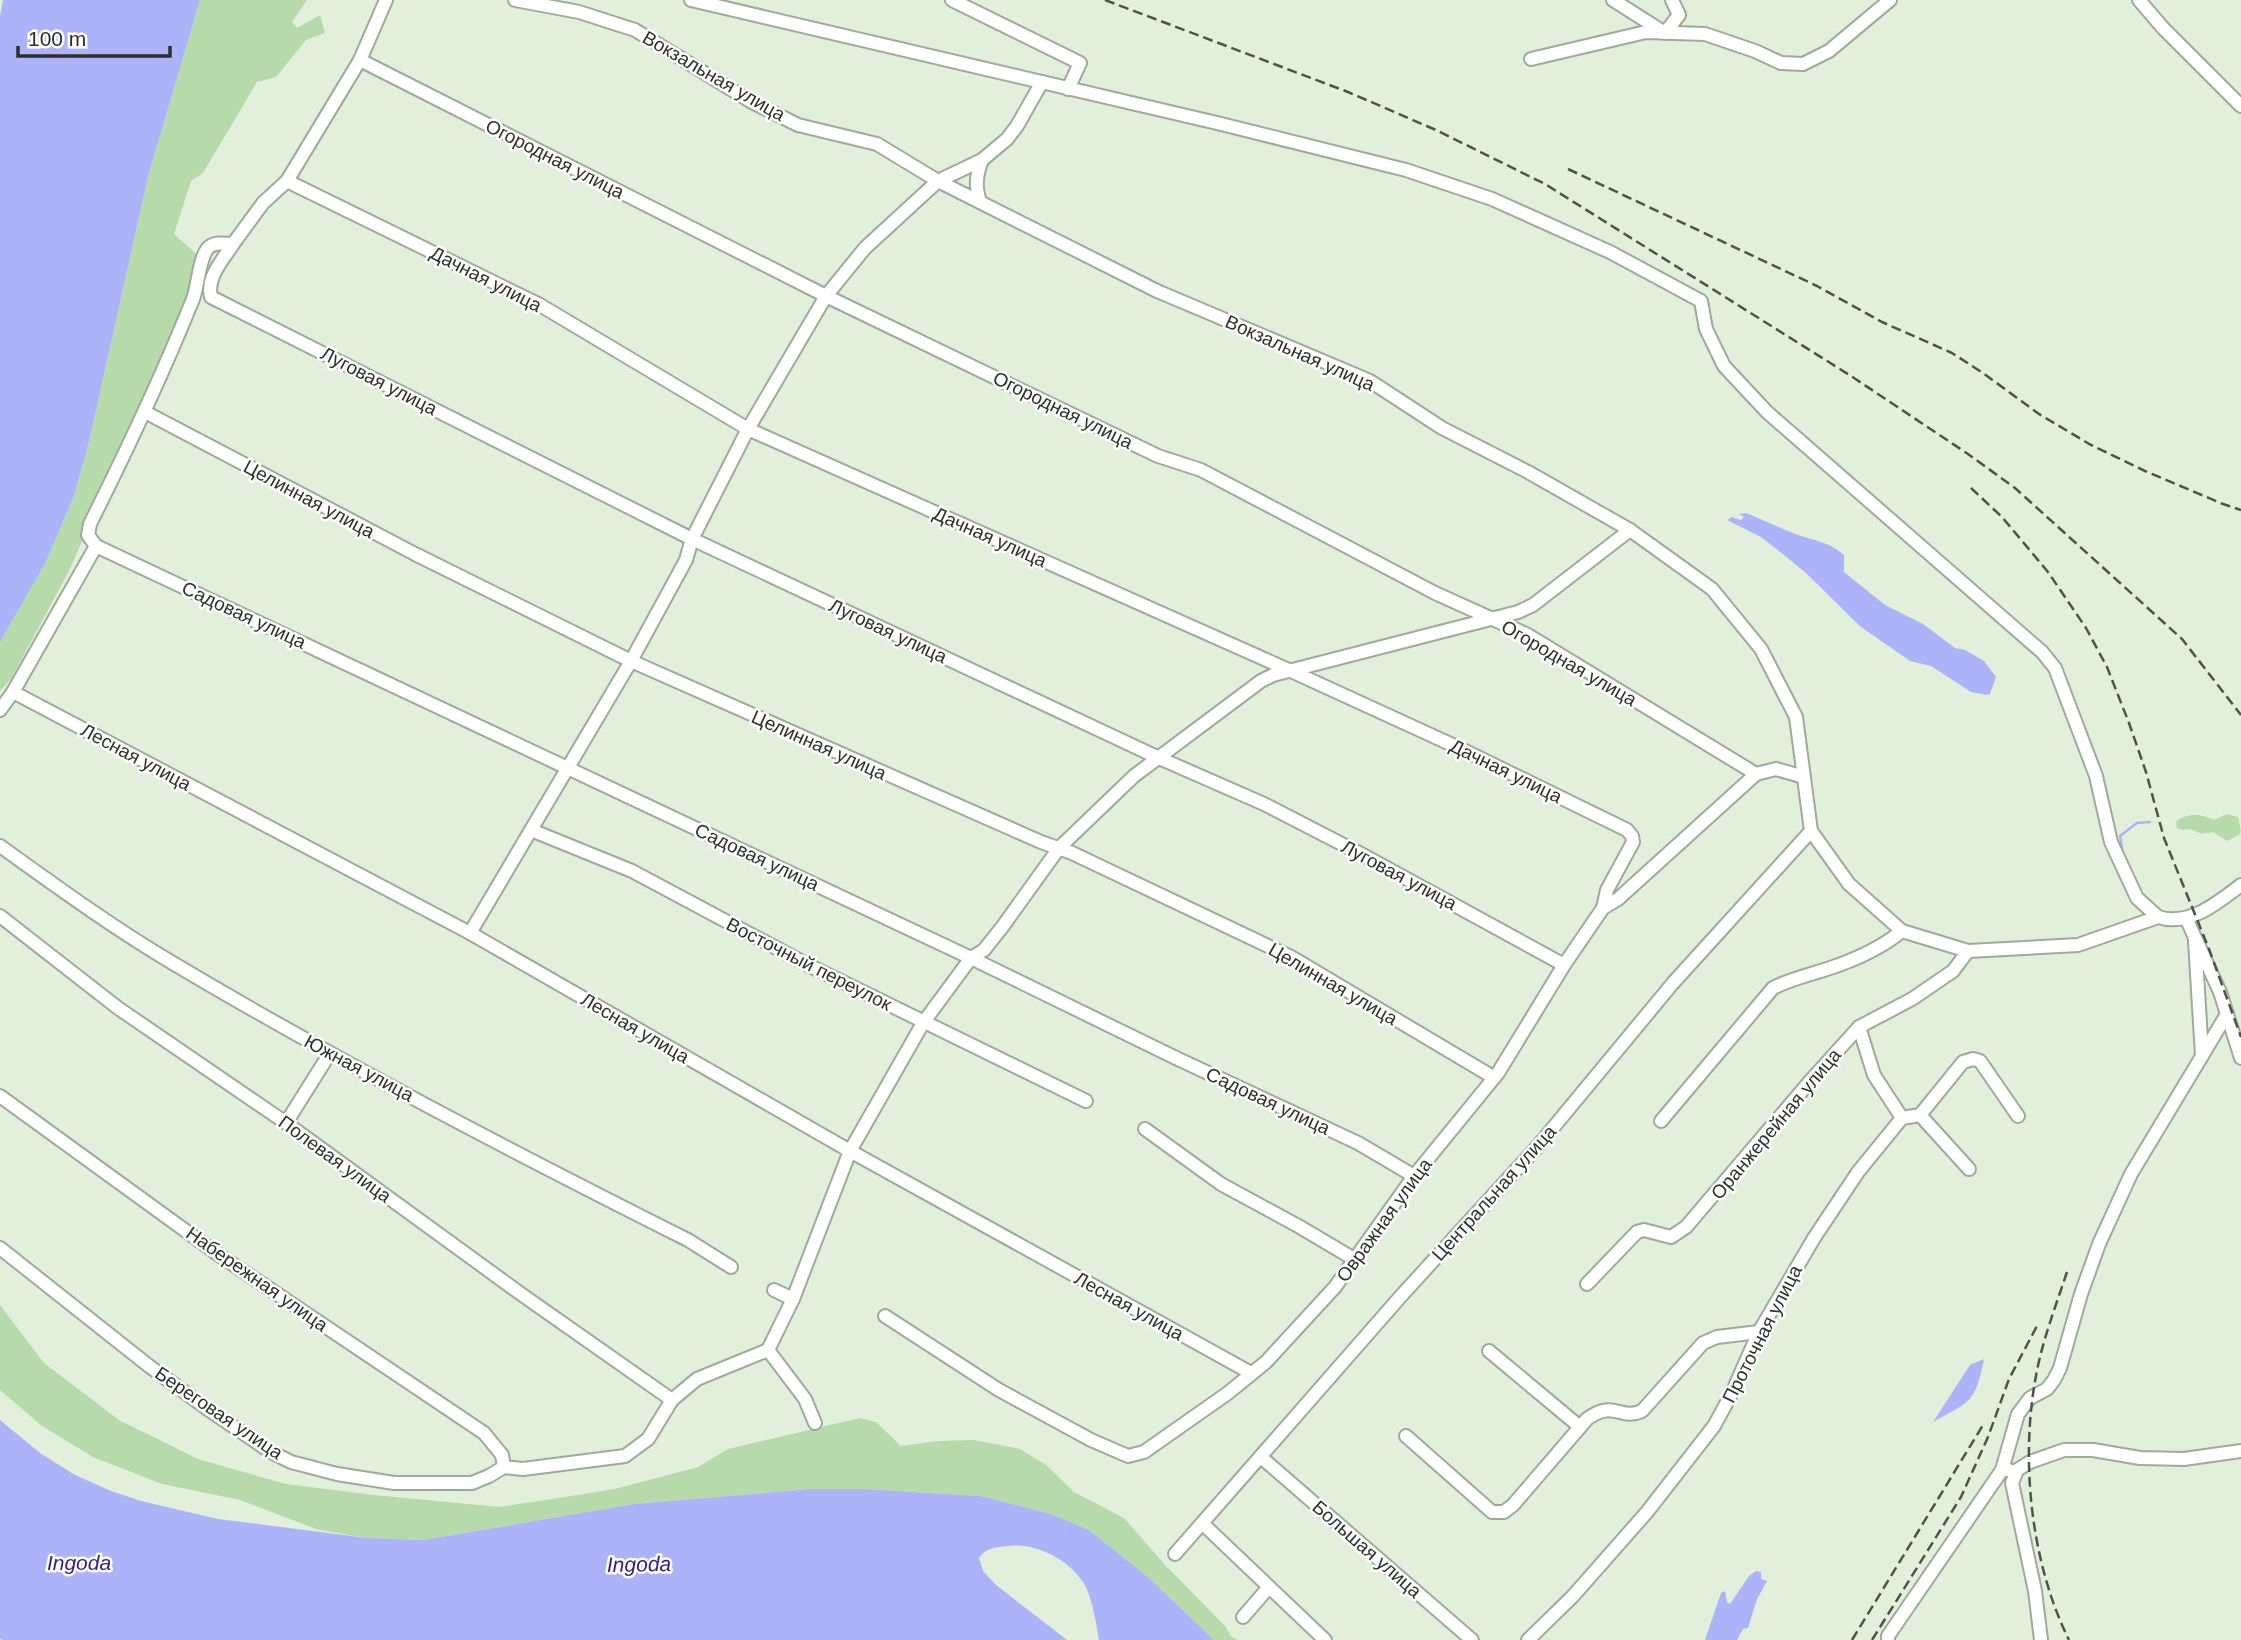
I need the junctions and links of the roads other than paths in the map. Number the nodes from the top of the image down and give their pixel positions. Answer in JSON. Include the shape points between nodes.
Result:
{"nodes":[{"id":1,"x":386,"y":0,"type":"edge"},
{"id":2,"x":515,"y":0,"type":"edge"},
{"id":3,"x":691,"y":0,"type":"edge"},
{"id":4,"x":952,"y":0,"type":"edge"},
{"id":5,"x":1613,"y":0,"type":"edge"},
{"id":6,"x":1672,"y":0,"type":"edge"},
{"id":7,"x":1890,"y":0,"type":"edge"},
{"id":8,"x":2139,"y":0,"type":"edge"},
{"id":9,"x":1665,"y":33,"type":"junction"},
{"id":10,"x":1531,"y":58,"type":"dead end"},
{"id":11,"x":360,"y":60,"type":"junction"},
{"id":12,"x":1042,"y":82,"type":"junction"},
{"id":13,"x":1068,"y":89,"type":"junction"},
{"id":14,"x":2241,"y":106,"type":"edge"},
{"id":15,"x":982,"y":160,"type":"junction"},
{"id":16,"x":287,"y":181,"type":"junction"},
{"id":17,"x":937,"y":181,"type":"junction"},
{"id":18,"x":980,"y":202,"type":"junction"},
{"id":19,"x":233,"y":244,"type":"junction"},
{"id":20,"x":826,"y":296,"type":"junction"},
{"id":21,"x":145,"y":412,"type":"junction"},
{"id":22,"x":748,"y":429,"type":"junction"},
{"id":23,"x":1630,"y":530,"type":"junction"},
{"id":24,"x":692,"y":539,"type":"junction"},
{"id":25,"x":96,"y":546,"type":"junction"},
{"id":26,"x":1493,"y":619,"type":"junction"},
{"id":27,"x":631,"y":661,"type":"junction"},
{"id":28,"x":1291,"y":671,"type":"junction"},
{"id":29,"x":13,"y":692,"type":"junction"},
{"id":30,"x":0,"y":710,"type":"edge"},
{"id":31,"x":1159,"y":758,"type":"junction"},
{"id":32,"x":568,"y":768,"type":"junction"},
{"id":33,"x":1756,"y":774,"type":"junction"},
{"id":34,"x":1804,"y":777,"type":"junction"},
{"id":35,"x":531,"y":830,"type":"junction"},
{"id":36,"x":1811,"y":831,"type":"junction"},
{"id":37,"x":0,"y":846,"type":"edge"},
{"id":38,"x":1059,"y":848,"type":"junction"},
{"id":39,"x":2241,"y":886,"type":"edge"},
{"id":40,"x":2224,"y":898,"type":"junction"},
{"id":41,"x":2241,"y":901,"type":"edge"},
{"id":42,"x":1603,"y":908,"type":"junction"},
{"id":43,"x":0,"y":916,"type":"edge"},
{"id":44,"x":2158,"y":917,"type":"junction"},
{"id":45,"x":2186,"y":918,"type":"junction"},
{"id":46,"x":1902,"y":931,"type":"junction"},
{"id":47,"x":470,"y":933,"type":"junction"},
{"id":48,"x":2195,"y":941,"type":"junction"},
{"id":49,"x":1968,"y":951,"type":"junction"},
{"id":50,"x":971,"y":958,"type":"junction"},
{"id":51,"x":1564,"y":965,"type":"junction"},
{"id":52,"x":2227,"y":1014,"type":"junction"},
{"id":53,"x":923,"y":1023,"type":"junction"},
{"id":54,"x":1859,"y":1027,"type":"junction"},
{"id":55,"x":330,"y":1053,"type":"junction"},
{"id":56,"x":2202,"y":1056,"type":"junction"},
{"id":57,"x":2241,"y":1058,"type":"edge"},
{"id":58,"x":1493,"y":1077,"type":"junction"},
{"id":59,"x":0,"y":1096,"type":"edge"},
{"id":60,"x":1086,"y":1101,"type":"dead end"},
{"id":61,"x":1920,"y":1115,"type":"junction"},
{"id":62,"x":2018,"y":1116,"type":"dead end"},
{"id":63,"x":1902,"y":1118,"type":"junction"},
{"id":64,"x":1661,"y":1121,"type":"dead end"},
{"id":65,"x":286,"y":1123,"type":"junction"},
{"id":66,"x":1145,"y":1129,"type":"dead end"},
{"id":67,"x":850,"y":1151,"type":"junction"},
{"id":68,"x":1969,"y":1169,"type":"dead end"},
{"id":69,"x":1414,"y":1176,"type":"junction"},
{"id":70,"x":0,"y":1248,"type":"edge"},
{"id":71,"x":1354,"y":1259,"type":"junction"},
{"id":72,"x":731,"y":1267,"type":"dead end"},
{"id":73,"x":1587,"y":1284,"type":"dead end"},
{"id":74,"x":774,"y":1290,"type":"dead end"},
{"id":75,"x":793,"y":1299,"type":"junction"},
{"id":76,"x":885,"y":1316,"type":"dead end"},
{"id":77,"x":1759,"y":1332,"type":"junction"},
{"id":78,"x":768,"y":1350,"type":"junction"},
{"id":79,"x":1489,"y":1351,"type":"dead end"},
{"id":80,"x":1251,"y":1373,"type":"junction"},
{"id":81,"x":673,"y":1400,"type":"junction"},
{"id":82,"x":815,"y":1423,"type":"dead end"},
{"id":83,"x":1580,"y":1427,"type":"junction"},
{"id":84,"x":1406,"y":1436,"type":"dead end"},
{"id":85,"x":2241,"y":1451,"type":"edge"},
{"id":86,"x":1262,"y":1458,"type":"junction"},
{"id":87,"x":504,"y":1467,"type":"junction"},
{"id":88,"x":2002,"y":1469,"type":"junction"},
{"id":89,"x":2017,"y":1470,"type":"junction"},
{"id":90,"x":1203,"y":1524,"type":"junction"},
{"id":91,"x":1175,"y":1555,"type":"dead end"},
{"id":92,"x":1269,"y":1587,"type":"junction"},
{"id":93,"x":1243,"y":1617,"type":"dead end"},
{"id":94,"x":1887,"y":1639,"type":"edge"},
{"id":95,"x":1325,"y":1640,"type":"edge"},
{"id":96,"x":1472,"y":1640,"type":"edge"},
{"id":97,"x":1528,"y":1640,"type":"edge"},
{"id":98,"x":2040,"y":1640,"type":"edge"}],
"edges":[{"from":1,"to":11,"type":"street"},
{"from":2,"to":17,"type":"street","name":"Вокзальная улица","via":[[579,12],[635,30],[798,125],[877,145]]},
{"from":3,"to":12,"type":"street"},
{"from":4,"to":13,"type":"street","via":[[1080,63]]},
{"from":5,"to":9,"type":"street"},
{"from":6,"to":9,"type":"street","via":[[1679,15]]},
{"from":7,"to":9,"type":"street","via":[[1829,51],[1803,64],[1781,63],[1705,34]]},
{"from":8,"to":14,"type":"street"},
{"from":9,"to":10,"type":"street","via":[[1646,32]]},
{"from":11,"to":16,"type":"street"},
{"from":11,"to":20,"type":"street","name":"Огородная улица"},
{"from":12,"to":13,"type":"street"},
{"from":12,"to":15,"type":"street","via":[[1012,133]]},
{"from":13,"to":44,"type":"street","via":[[1406,170],[1516,210],[1610,252],[1701,301],[1706,329],[1724,366],[1767,412],[2055,668],[2096,776],[2111,842],[2137,898]]},
{"from":15,"to":17,"type":"street"},
{"from":15,"to":18,"type":"street","via":[[976,176]]},
{"from":16,"to":19,"type":"street","via":[[263,203]]},
{"from":16,"to":22,"type":"street","name":"Дачная улица","via":[[540,305]]},
{"from":17,"to":18,"type":"street","name":"Вокзальная улица"},
{"from":17,"to":20,"type":"street","via":[[865,248]]},
{"from":18,"to":23,"type":"street","name":"Вокзальная улица","via":[[1157,291],[1370,381],[1442,428]]},
{"from":19,"to":21,"type":"street","via":[[209,246],[194,295]]},
{"from":19,"to":24,"type":"street","name":"Луговая улица","via":[[211,277],[211,297]]},
{"from":20,"to":22,"type":"street"},
{"from":20,"to":26,"type":"street","name":"Огородная улица","via":[[1158,456],[1201,470]]},
{"from":21,"to":25,"type":"street","via":[[90,524],[88,535]]},
{"from":21,"to":27,"type":"street","name":"Целинная улица"},
{"from":22,"to":24,"type":"street"},
{"from":22,"to":28,"type":"street","name":"Дачная улица"},
{"from":23,"to":26,"type":"street","via":[[1534,606]]},
{"from":23,"to":34,"type":"street","name":"Вокзальная улица","via":[[1712,589],[1760,649],[1796,717]]},
{"from":24,"to":27,"type":"street","via":[[686,560]]},
{"from":24,"to":31,"type":"street","name":"Луговая улица"},
{"from":25,"to":29,"type":"street"},
{"from":25,"to":32,"type":"street","name":"Садовая улица"},
{"from":26,"to":28,"type":"street"},
{"from":26,"to":33,"type":"street","name":"Огородная улица","via":[[1528,635]]},
{"from":27,"to":32,"type":"street"},
{"from":27,"to":38,"type":"street","name":"Целинная улица"},
{"from":28,"to":31,"type":"street","via":[[1261,681]]},
{"from":28,"to":42,"type":"street","name":"Дачная улица","via":[[1627,830],[1633,842],[1607,890]]},
{"from":29,"to":30,"type":"street"},
{"from":29,"to":47,"type":"street","name":"Лесная улица"},
{"from":31,"to":38,"type":"street"},
{"from":31,"to":51,"type":"street","name":"Луговая улица","via":[[1276,810]]},
{"from":32,"to":35,"type":"street"},
{"from":32,"to":50,"type":"street","name":"Садовая улица"},
{"from":33,"to":34,"type":"street","via":[[1776,769]]},
{"from":33,"to":42,"type":"street","name":"Овражная улица"},
{"from":34,"to":36,"type":"street","name":"Вокзальная улица"},
{"from":35,"to":47,"type":"street"},
{"from":35,"to":53,"type":"street","name":"Восточный переулок","via":[[632,871]]},
{"from":36,"to":46,"type":"street","name":"Вокзальная улица","via":[[1849,884]]},
{"from":36,"to":86,"type":"street","name":"Центральная улица","via":[[1673,983],[1538,1146]]},
{"from":37,"to":55,"type":"street","name":"Южная улица","via":[[169,961]]},
{"from":38,"to":50,"type":"street","via":[[997,934]]},
{"from":38,"to":58,"type":"street","name":"Целинная улица","via":[[1292,957]]},
{"from":39,"to":40,"type":"street"},
{"from":40,"to":41,"type":"street"},
{"from":40,"to":45,"type":"street"},
{"from":42,"to":51,"type":"street","name":"Овражная улица"},
{"from":43,"to":65,"type":"street","name":"Полевая улица","via":[[118,1008]]},
{"from":44,"to":45,"type":"street","via":[[2170,921]]},
{"from":44,"to":49,"type":"street","name":"Вокзальная улица","via":[[2078,945]]},
{"from":45,"to":48,"type":"street"},
{"from":46,"to":49,"type":"street","name":"Вокзальная улица"},
{"from":46,"to":64,"type":"street","via":[[1843,963],[1773,988]]},
{"from":47,"to":67,"type":"street","name":"Лесная улица"},
{"from":48,"to":52,"type":"street"},
{"from":48,"to":56,"type":"street"},
{"from":49,"to":54,"type":"street","name":"Оранжерейная улица","via":[[1953,971]]},
{"from":50,"to":53,"type":"street"},
{"from":50,"to":69,"type":"street","name":"Садовая улица","via":[[1358,1143]]},
{"from":51,"to":58,"type":"street","name":"Овражная улица"},
{"from":52,"to":56,"type":"street"},
{"from":52,"to":57,"type":"street"},
{"from":53,"to":60,"type":"street","name":"Восточный переулок"},
{"from":53,"to":67,"type":"street"},
{"from":54,"to":63,"type":"street","via":[[1874,1075]]},
{"from":54,"to":73,"type":"street","name":"Оранжерейная улица","via":[[1686,1227],[1671,1237],[1637,1232]]},
{"from":55,"to":65,"type":"street"},
{"from":55,"to":72,"type":"street","name":"Южная улица","via":[[688,1240]]},
{"from":56,"to":88,"type":"street","via":[[2131,1174],[2099,1244],[2060,1368],[2047,1389],[2030,1398],[2018,1414]]},
{"from":58,"to":69,"type":"street","name":"Овражная улица"},
{"from":59,"to":87,"type":"street","name":"Набережная улица","via":[[219,1255],[484,1433],[502,1455]]},
{"from":61,"to":62,"type":"street","via":[[1963,1062],[1973,1059],[1980,1061]]},
{"from":61,"to":63,"type":"street"},
{"from":61,"to":68,"type":"street"},
{"from":63,"to":77,"type":"street","name":"Проточная улица","via":[[1858,1172]]},
{"from":65,"to":81,"type":"street","name":"Полевая улица"},
{"from":66,"to":71,"type":"street","via":[[1221,1184]]},
{"from":67,"to":75,"type":"street"},
{"from":67,"to":80,"type":"street","name":"Лесная улица"},
{"from":69,"to":71,"type":"street","name":"Овражная улица"},
{"from":70,"to":87,"type":"street","name":"Береговая улица","via":[[209,1410],[291,1462],[394,1483],[472,1483]]},
{"from":71,"to":80,"type":"street","name":"Овражная улица","via":[[1335,1287]]},
{"from":74,"to":75,"type":"street"},
{"from":75,"to":78,"type":"street"},
{"from":76,"to":80,"type":"street","name":"Овражная улица","via":[[999,1390],[1128,1456],[1144,1452]]},
{"from":77,"to":83,"type":"street","via":[[1703,1343],[1642,1411],[1634,1415],[1598,1411]]},
{"from":77,"to":97,"type":"street","name":"Проточная улица","via":[[1714,1426],[1647,1512]]},
{"from":78,"to":81,"type":"street","name":"Береговая улица","via":[[697,1379]]},
{"from":78,"to":82,"type":"street","via":[[805,1399]]},
{"from":79,"to":83,"type":"street"},
{"from":81,"to":87,"type":"street","name":"Береговая улица","via":[[648,1439],[625,1456],[523,1469]]},
{"from":83,"to":84,"type":"street","via":[[1513,1505],[1498,1514]]},
{"from":85,"to":89,"type":"street","via":[[2185,1459],[2064,1450]]},
{"from":86,"to":90,"type":"street","name":"Центральная улица"},
{"from":86,"to":96,"type":"street","name":"Большая улица"},
{"from":88,"to":89,"type":"street"},
{"from":88,"to":94,"type":"street"},
{"from":89,"to":98,"type":"street","via":[[2012,1483],[2035,1591]]},
{"from":90,"to":91,"type":"street","name":"Центральная улица"},
{"from":90,"to":92,"type":"street"},
{"from":92,"to":93,"type":"street"},
{"from":92,"to":95,"type":"street"}]}
